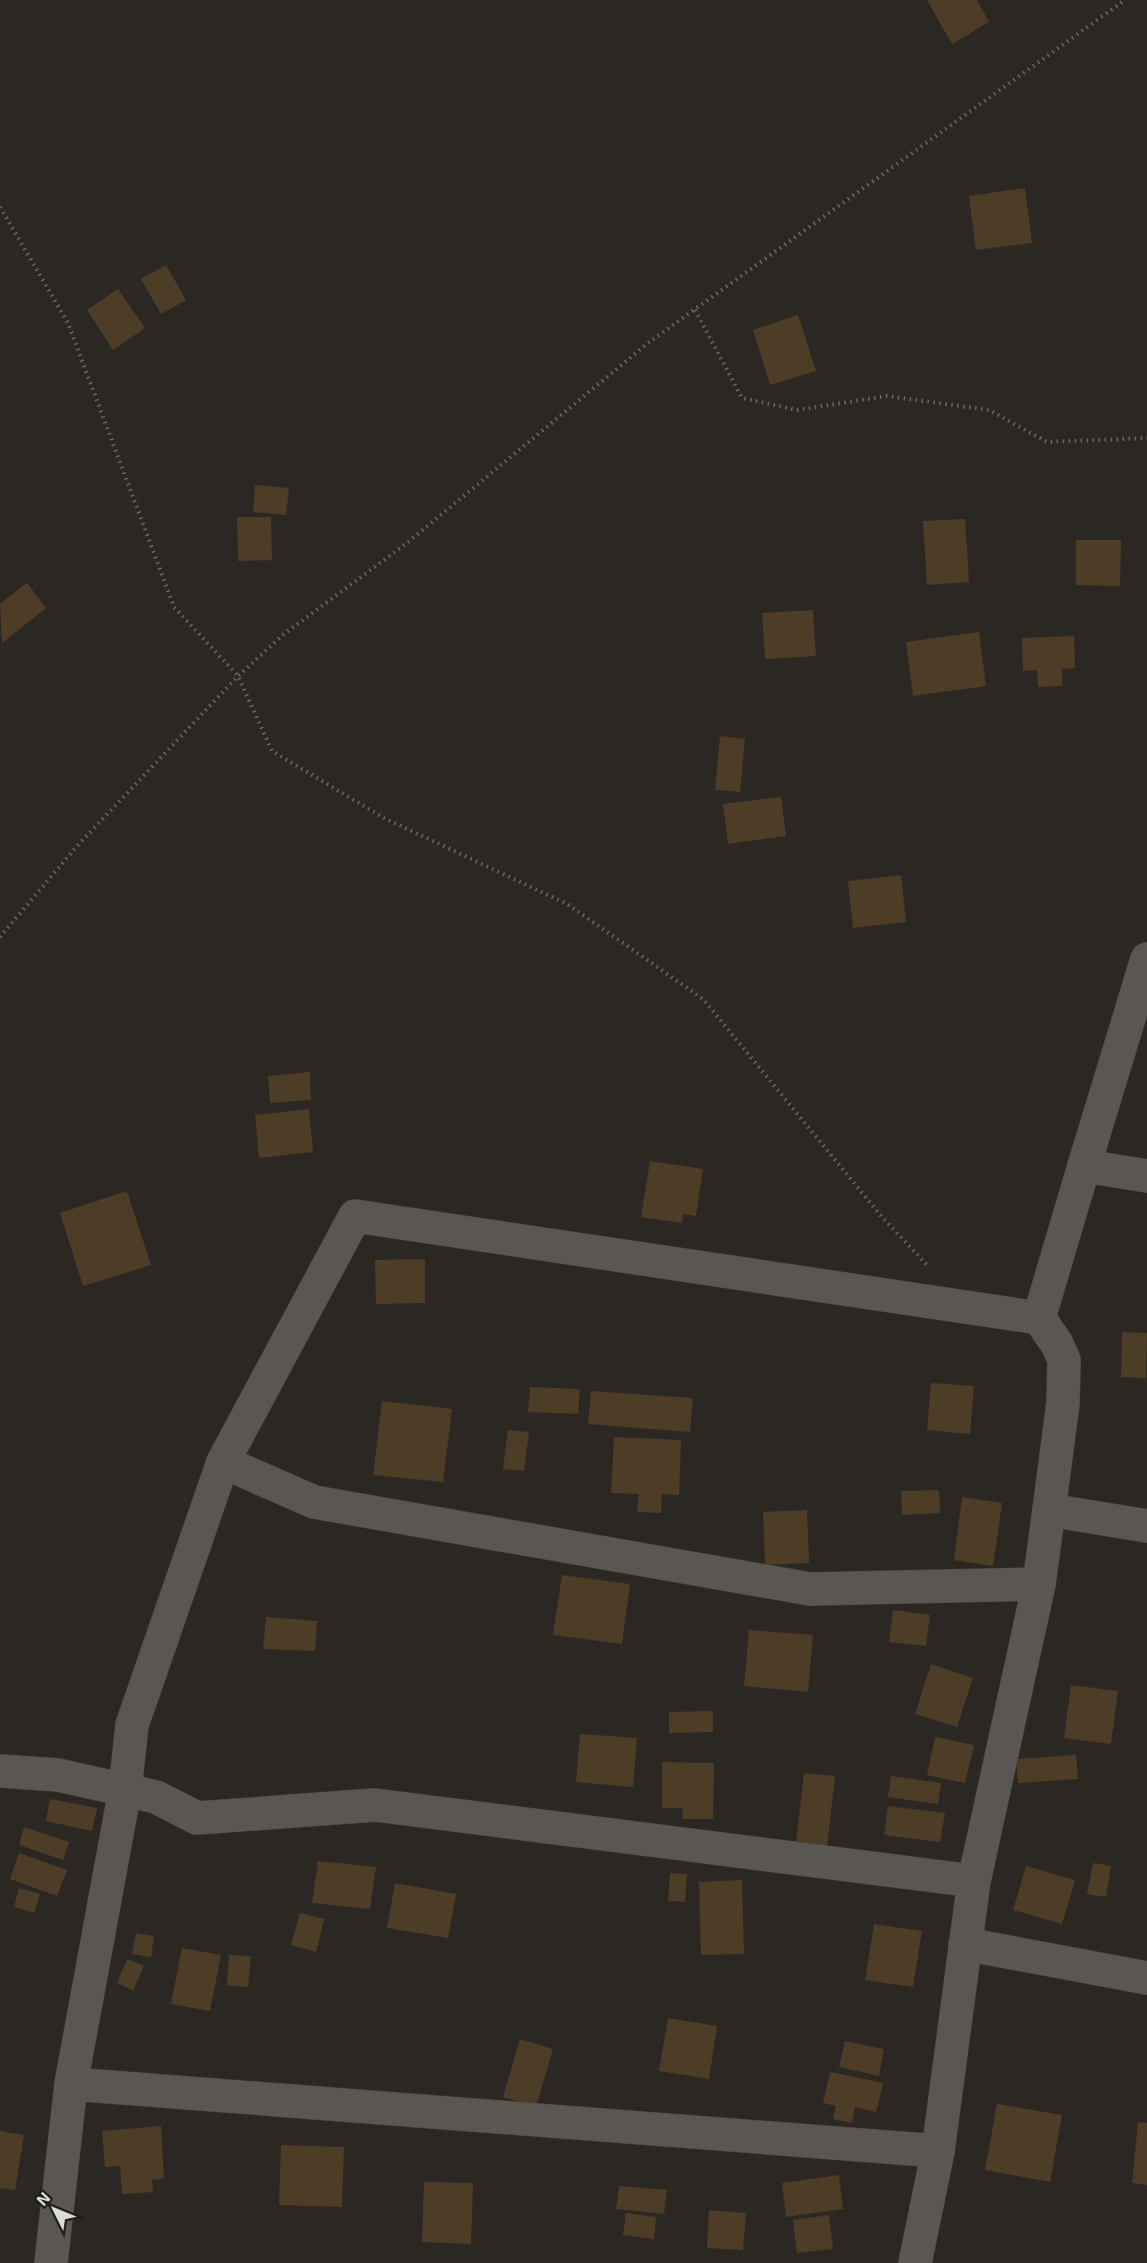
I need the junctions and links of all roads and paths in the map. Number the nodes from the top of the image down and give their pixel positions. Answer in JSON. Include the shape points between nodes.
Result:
{"nodes":[{"id":1,"x":1125,"y":0,"type":"edge"},
{"id":2,"x":0,"y":207,"type":"edge"},
{"id":3,"x":695,"y":310,"type":"junction"},
{"id":4,"x":1147,"y":438,"type":"edge"},
{"id":5,"x":238,"y":676,"type":"junction"},
{"id":6,"x":0,"y":937,"type":"edge"},
{"id":7,"x":1147,"y":958,"type":"edge"},
{"id":8,"x":1084,"y":1166,"type":"junction"},
{"id":9,"x":1147,"y":1176,"type":"edge"},
{"id":10,"x":967,"y":1307,"type":"junction"},
{"id":11,"x":1039,"y":1318,"type":"junction"},
{"id":12,"x":223,"y":1462,"type":"junction"},
{"id":13,"x":1049,"y":1510,"type":"junction"},
{"id":14,"x":1147,"y":1526,"type":"edge"},
{"id":15,"x":1039,"y":1584,"type":"junction"},
{"id":16,"x":0,"y":1771,"type":"edge"},
{"id":17,"x":125,"y":1790,"type":"junction"},
{"id":18,"x":974,"y":1881,"type":"junction"},
{"id":19,"x":965,"y":1944,"type":"junction"},
{"id":20,"x":1147,"y":1978,"type":"edge"},
{"id":21,"x":71,"y":2084,"type":"junction"},
{"id":22,"x":938,"y":2151,"type":"junction"},
{"id":23,"x":51,"y":2263,"type":"edge"},
{"id":24,"x":915,"y":2263,"type":"edge"}],
"edges":[{"from":1,"to":3,"type":"path"},
{"from":2,"to":5,"type":"path","via":[[68,323],[174,608]]},
{"from":3,"to":4,"type":"path","via":[[742,398],[797,410],[888,396],[989,410],[1047,442]]},
{"from":3,"to":5,"type":"path","via":[[648,343],[407,543],[284,634]]},
{"from":5,"to":6,"type":"path","via":[[78,845]]},
{"from":5,"to":10,"type":"path","via":[[272,751],[384,818],[567,904],[703,999],[882,1217]]},
{"from":7,"to":8,"type":"street"},
{"from":8,"to":9,"type":"street"},
{"from":8,"to":11,"type":"street"},
{"from":10,"to":11,"type":"street"},
{"from":10,"to":12,"type":"street","via":[[355,1216]]},
{"from":11,"to":13,"type":"street","via":[[1064,1360],[1063,1403]]},
{"from":12,"to":15,"type":"street","via":[[314,1502],[810,1589]]},
{"from":12,"to":17,"type":"street","via":[[132,1725]]},
{"from":13,"to":14,"type":"street"},
{"from":13,"to":15,"type":"street"},
{"from":15,"to":18,"type":"street"},
{"from":16,"to":17,"type":"street","via":[[58,1775]]},
{"from":17,"to":18,"type":"street","via":[[156,1797],[197,1818],[375,1805]]},
{"from":17,"to":21,"type":"street"},
{"from":18,"to":19,"type":"street"},
{"from":19,"to":20,"type":"street"},
{"from":19,"to":22,"type":"street"},
{"from":21,"to":22,"type":"street"},
{"from":21,"to":23,"type":"street"},
{"from":22,"to":24,"type":"street"}]}
